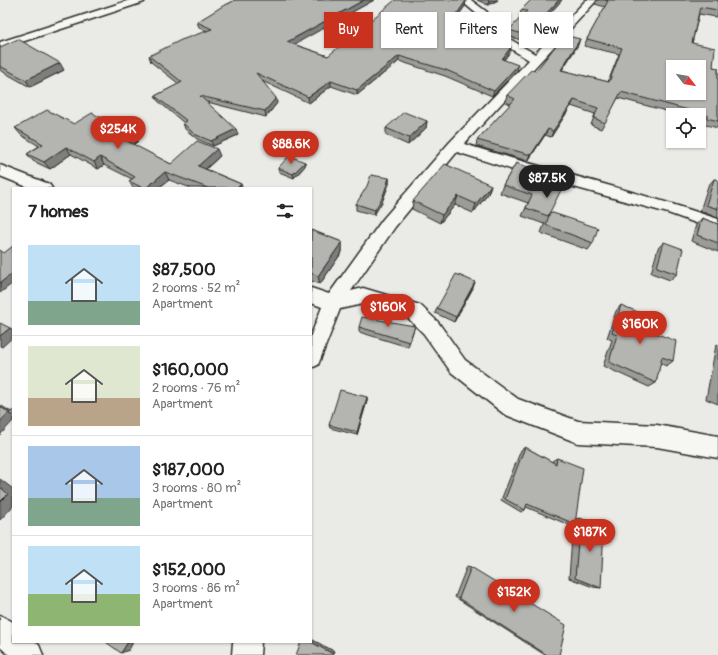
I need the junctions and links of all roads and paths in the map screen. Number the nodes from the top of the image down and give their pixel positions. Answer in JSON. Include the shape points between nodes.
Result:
{"nodes":[{"id":1,"x":140,"y":0,"type":"edge"},
{"id":2,"x":465,"y":0,"type":"edge"},
{"id":3,"x":592,"y":0,"type":"edge"},
{"id":4,"x":0,"y":46,"type":"edge"},
{"id":5,"x":535,"y":59,"type":"junction"},
{"id":6,"x":454,"y":146,"type":"junction"},
{"id":7,"x":0,"y":170,"type":"edge"},
{"id":8,"x":42,"y":187,"type":"edge"},
{"id":9,"x":718,"y":225,"type":"edge"},
{"id":10,"x":312,"y":295,"type":"edge"},
{"id":11,"x":333,"y":302,"type":"junction"},
{"id":12,"x":312,"y":356,"type":"edge"},
{"id":13,"x":718,"y":447,"type":"edge"},
{"id":14,"x":0,"y":629,"type":"edge"},
{"id":15,"x":12,"y":639,"type":"edge"},
{"id":16,"x":16,"y":643,"type":"edge"},
{"id":17,"x":247,"y":643,"type":"edge"},
{"id":18,"x":29,"y":655,"type":"edge"},
{"id":19,"x":246,"y":655,"type":"edge"}],
"edges":[{"from":1,"to":4,"type":"street"},
{"from":2,"to":5,"type":"street","via":[[483,14],[489,31]]},
{"from":3,"to":5,"type":"street"},
{"from":5,"to":6,"type":"street"},
{"from":6,"to":9,"type":"street","via":[[672,209]]},
{"from":6,"to":11,"type":"street","via":[[389,222]]},
{"from":7,"to":8,"type":"street"},
{"from":10,"to":11,"type":"street"},
{"from":11,"to":12,"type":"street"},
{"from":11,"to":13,"type":"street","via":[[364,296],[413,311],[431,328],[458,366],[511,407],[578,432],[657,436]]},
{"from":14,"to":15,"type":"street"},
{"from":16,"to":18,"type":"street"},
{"from":17,"to":19,"type":"street"}]}
